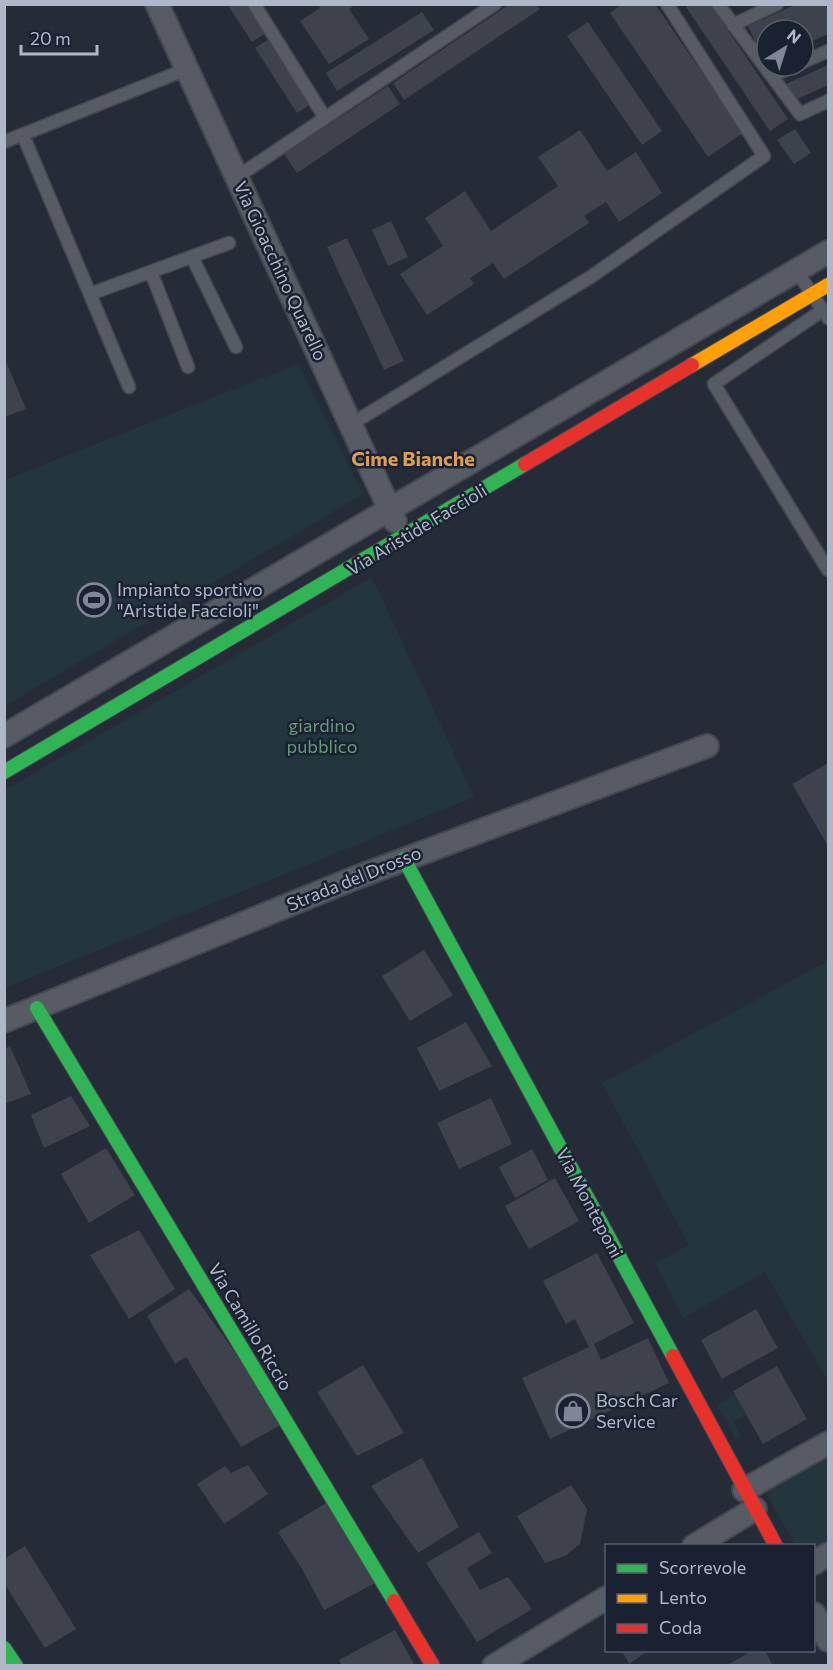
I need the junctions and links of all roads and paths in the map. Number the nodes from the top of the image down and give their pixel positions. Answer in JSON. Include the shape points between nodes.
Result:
{"nodes":[{"id":1,"x":158,"y":4,"type":"edge"},
{"id":2,"x":255,"y":4,"type":"edge"},
{"id":3,"x":495,"y":4,"type":"edge"},
{"id":4,"x":668,"y":4,"type":"edge"},
{"id":5,"x":718,"y":4,"type":"edge"},
{"id":6,"x":777,"y":4,"type":"edge"},
{"id":7,"x":733,"y":25,"type":"junction"},
{"id":8,"x":755,"y":54,"type":"edge"},
{"id":9,"x":187,"y":69,"type":"junction"},
{"id":10,"x":773,"y":78,"type":"edge"},
{"id":11,"x":828,"y":101,"type":"edge"},
{"id":12,"x":325,"y":118,"type":"junction"},
{"id":13,"x":23,"y":135,"type":"junction"},
{"id":14,"x":4,"y":142,"type":"edge"},
{"id":15,"x":237,"y":177,"type":"junction"},
{"id":16,"x":229,"y":243,"type":"dead end"},
{"id":17,"x":828,"y":252,"type":"edge"},
{"id":18,"x":192,"y":257,"type":"junction"},
{"id":19,"x":796,"y":270,"type":"junction"},
{"id":20,"x":151,"y":272,"type":"junction"},
{"id":21,"x":828,"y":285,"type":"edge"},
{"id":22,"x":90,"y":294,"type":"junction"},
{"id":23,"x":812,"y":295,"type":"junction"},
{"id":24,"x":826,"y":314,"type":"edge"},
{"id":25,"x":236,"y":347,"type":"dead end"},
{"id":26,"x":188,"y":367,"type":"dead end"},
{"id":27,"x":129,"y":387,"type":"dead end"},
{"id":28,"x":350,"y":425,"type":"junction"},
{"id":29,"x":388,"y":508,"type":"junction"},
{"id":30,"x":403,"y":538,"type":"junction"},
{"id":31,"x":828,"y":570,"type":"edge"},
{"id":32,"x":4,"y":736,"type":"edge"},
{"id":33,"x":707,"y":746,"type":"dead end"},
{"id":34,"x":4,"y":772,"type":"edge"},
{"id":35,"x":404,"y":859,"type":"junction"},
{"id":36,"x":37,"y":1008,"type":"junction"},
{"id":37,"x":4,"y":1021,"type":"edge"},
{"id":38,"x":828,"y":1443,"type":"edge"},
{"id":39,"x":750,"y":1499,"type":"junction"},
{"id":40,"x":695,"y":1544,"type":"edge"},
{"id":41,"x":775,"y":1544,"type":"edge"},
{"id":42,"x":828,"y":1554,"type":"edge"},
{"id":43,"x":815,"y":1562,"type":"edge"},
{"id":44,"x":605,"y":1599,"type":"edge"},
{"id":45,"x":815,"y":1617,"type":"edge"},
{"id":46,"x":828,"y":1640,"type":"edge"},
{"id":47,"x":4,"y":1648,"type":"edge"},
{"id":48,"x":16,"y":1665,"type":"edge"},
{"id":49,"x":433,"y":1665,"type":"edge"},
{"id":50,"x":494,"y":1665,"type":"edge"}],
"edges":[{"from":1,"to":9,"type":"street","name":"Via Gioacchino Quarello"},
{"from":2,"to":12,"type":"lane"},
{"from":3,"to":12,"type":"lane"},
{"from":4,"to":28,"type":"lane","via":[[764,156],[592,276]]},
{"from":5,"to":7,"type":"lane"},
{"from":6,"to":7,"type":"lane"},
{"from":7,"to":8,"type":"lane"},
{"from":9,"to":13,"type":"lane"},
{"from":9,"to":15,"type":"street","name":"Via Gioacchino Quarello"},
{"from":10,"to":11,"type":"lane","via":[[800,114]]},
{"from":12,"to":15,"type":"lane"},
{"from":13,"to":14,"type":"lane"},
{"from":13,"to":22,"type":"lane"},
{"from":15,"to":28,"type":"street","name":"Via Gioacchino Quarello"},
{"from":16,"to":18,"type":"lane"},
{"from":17,"to":19,"type":"street","name":"Via Aristide Faccioli"},
{"from":18,"to":20,"type":"lane"},
{"from":18,"to":25,"type":"lane"},
{"from":19,"to":23,"type":"lane"},
{"from":19,"to":29,"type":"street","name":"Via Aristide Faccioli"},
{"from":20,"to":22,"type":"lane"},
{"from":20,"to":26,"type":"lane"},
{"from":21,"to":23,"type":"street","name":"Via Aristide Faccioli"},
{"from":22,"to":27,"type":"lane"},
{"from":23,"to":24,"type":"lane"},
{"from":23,"to":30,"type":"street","name":"Via Aristide Faccioli"},
{"from":24,"to":31,"type":"lane","via":[[714,384]]},
{"from":28,"to":29,"type":"street","name":"Via Gioacchino Quarello"},
{"from":29,"to":30,"type":"street","name":"Via Gioacchino Quarello"},
{"from":29,"to":32,"type":"street","name":"Via Aristide Faccioli"},
{"from":30,"to":34,"type":"street","name":"Via Aristide Faccioli"},
{"from":33,"to":35,"type":"street","name":"Strada del Drosso"},
{"from":35,"to":36,"type":"street","name":"Strada del Drosso"},
{"from":35,"to":39,"type":"street","name":"Via Monteponi"},
{"from":36,"to":37,"type":"street","name":"Strada del Drosso"},
{"from":36,"to":49,"type":"street","name":"Via Camillo Riccio"},
{"from":38,"to":39,"type":"street"},
{"from":39,"to":40,"type":"street"},
{"from":39,"to":41,"type":"street","name":"Via Monteponi"},
{"from":42,"to":43,"type":"street"},
{"from":44,"to":50,"type":"street"},
{"from":45,"to":46,"type":"street"},
{"from":47,"to":48,"type":"street"}]}
